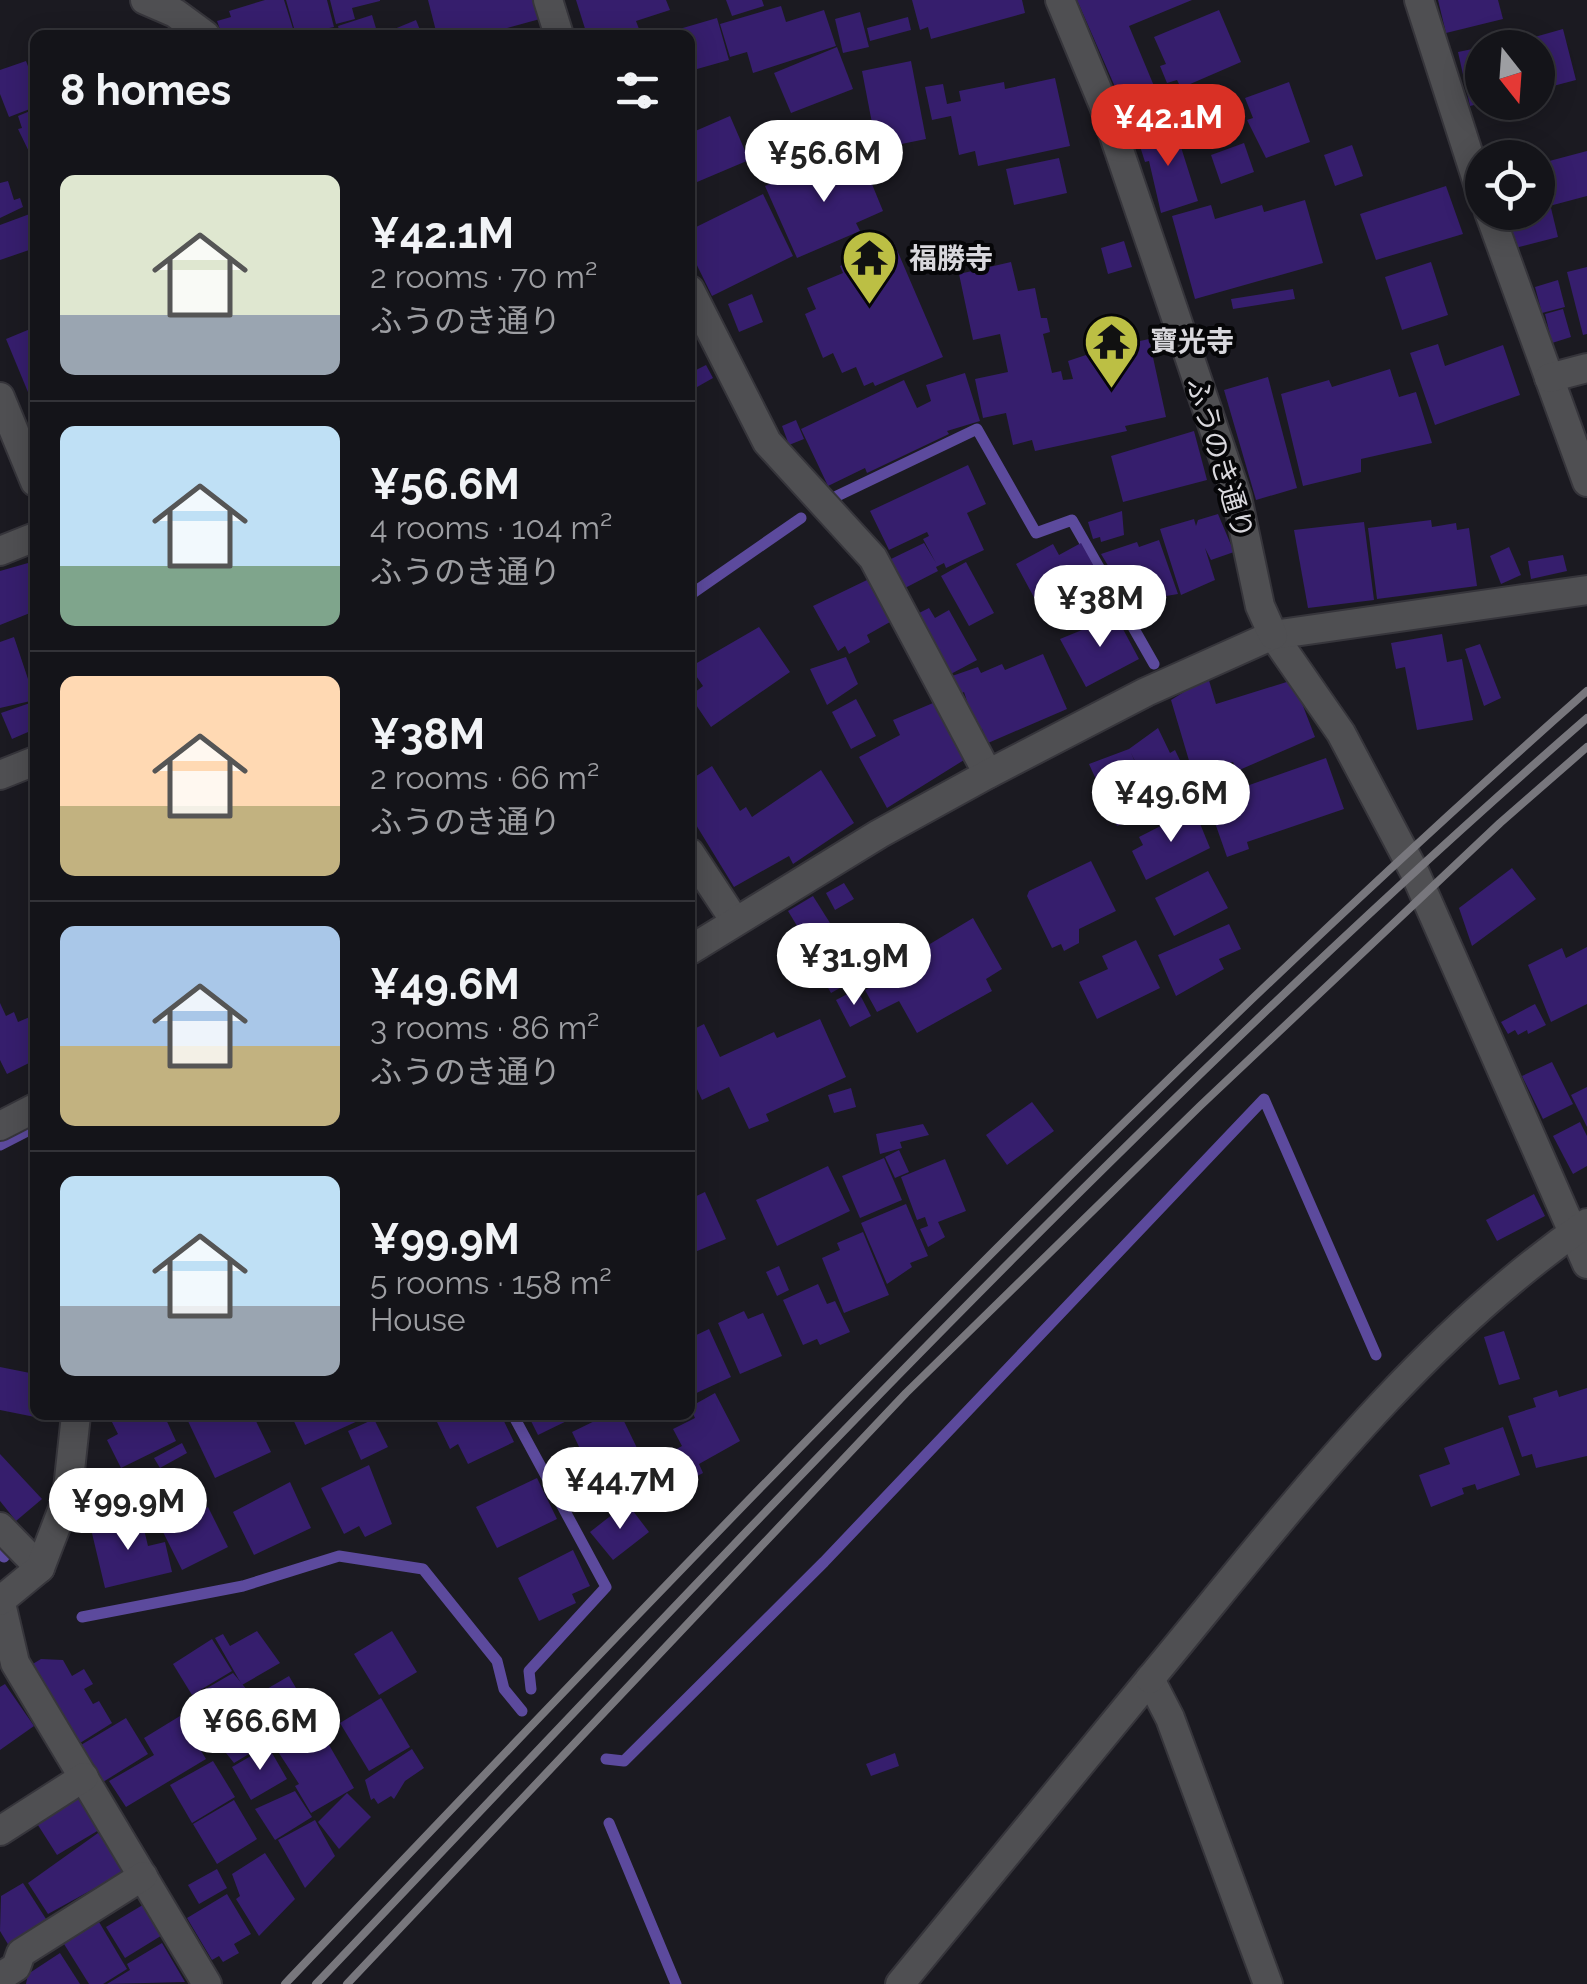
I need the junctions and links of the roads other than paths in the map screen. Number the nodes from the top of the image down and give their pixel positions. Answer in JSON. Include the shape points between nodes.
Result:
{"nodes":[{"id":1,"x":145,"y":0,"type":"edge"},
{"id":2,"x":548,"y":0,"type":"edge"},
{"id":3,"x":1060,"y":0,"type":"edge"},
{"id":4,"x":1418,"y":0,"type":"edge"},
{"id":5,"x":197,"y":30,"type":"edge"},
{"id":6,"x":557,"y":30,"type":"edge"},
{"id":7,"x":1465,"y":144,"type":"edge"},
{"id":8,"x":1496,"y":230,"type":"edge"},
{"id":9,"x":695,"y":300,"type":"edge"},
{"id":10,"x":1587,"y":368,"type":"edge"},
{"id":11,"x":1549,"y":378,"type":"junction"},
{"id":12,"x":0,"y":397,"type":"edge"},
{"id":13,"x":30,"y":462,"type":"edge"},
{"id":14,"x":1587,"y":482,"type":"edge"},
{"id":15,"x":30,"y":539,"type":"edge"},
{"id":16,"x":0,"y":551,"type":"edge"},
{"id":17,"x":1587,"y":590,"type":"edge"},
{"id":18,"x":1273,"y":634,"type":"junction"},
{"id":19,"x":30,"y":764,"type":"edge"},
{"id":20,"x":988,"y":774,"type":"junction"},
{"id":21,"x":0,"y":776,"type":"edge"},
{"id":22,"x":695,"y":860,"type":"edge"},
{"id":23,"x":735,"y":921,"type":"junction"},
{"id":24,"x":695,"y":947,"type":"edge"},
{"id":25,"x":30,"y":1111,"type":"edge"},
{"id":26,"x":0,"y":1126,"type":"edge"},
{"id":27,"x":1580,"y":1228,"type":"edge"},
{"id":28,"x":1587,"y":1264,"type":"edge"},
{"id":29,"x":75,"y":1420,"type":"edge"},
{"id":30,"x":0,"y":1528,"type":"edge"},
{"id":31,"x":40,"y":1568,"type":"junction"},
{"id":32,"x":0,"y":1600,"type":"edge"},
{"id":33,"x":1150,"y":1680,"type":"junction"},
{"id":34,"x":84,"y":1777,"type":"junction"},
{"id":35,"x":0,"y":1831,"type":"edge"},
{"id":36,"x":143,"y":1876,"type":"junction"},
{"id":37,"x":0,"y":1978,"type":"edge"},
{"id":38,"x":207,"y":1984,"type":"edge"},
{"id":39,"x":900,"y":1984,"type":"edge"},
{"id":40,"x":1268,"y":1984,"type":"edge"}],
"edges":[{"from":1,"to":5,"type":"street"},
{"from":2,"to":6,"type":"street"},
{"from":3,"to":18,"type":"street","name":"ふうのき通り","via":[[1104,106],[1238,497],[1260,606]]},
{"from":4,"to":7,"type":"street"},
{"from":8,"to":11,"type":"street"},
{"from":9,"to":20,"type":"street","via":[[767,442],[873,558]]},
{"from":10,"to":11,"type":"street"},
{"from":11,"to":14,"type":"street"},
{"from":12,"to":13,"type":"street"},
{"from":15,"to":16,"type":"street"},
{"from":17,"to":18,"type":"street"},
{"from":18,"to":20,"type":"street"},
{"from":18,"to":27,"type":"street","name":"ふうのき通り","via":[[1341,734],[1415,872]]},
{"from":19,"to":21,"type":"street"},
{"from":20,"to":23,"type":"street"},
{"from":22,"to":23,"type":"street"},
{"from":23,"to":24,"type":"street"},
{"from":25,"to":26,"type":"street"},
{"from":27,"to":28,"type":"street","name":"ふうのき通り"},
{"from":27,"to":33,"type":"street","via":[[1436,1350],[1358,1429]]},
{"from":29,"to":31,"type":"street","via":[[66,1498]]},
{"from":30,"to":31,"type":"street"},
{"from":31,"to":32,"type":"street"},
{"from":32,"to":34,"type":"street","via":[[15,1663]]},
{"from":33,"to":39,"type":"street"},
{"from":33,"to":40,"type":"street"},
{"from":34,"to":35,"type":"street"},
{"from":34,"to":36,"type":"street"},
{"from":36,"to":37,"type":"street","via":[[22,1953]]},
{"from":36,"to":38,"type":"street"}]}
